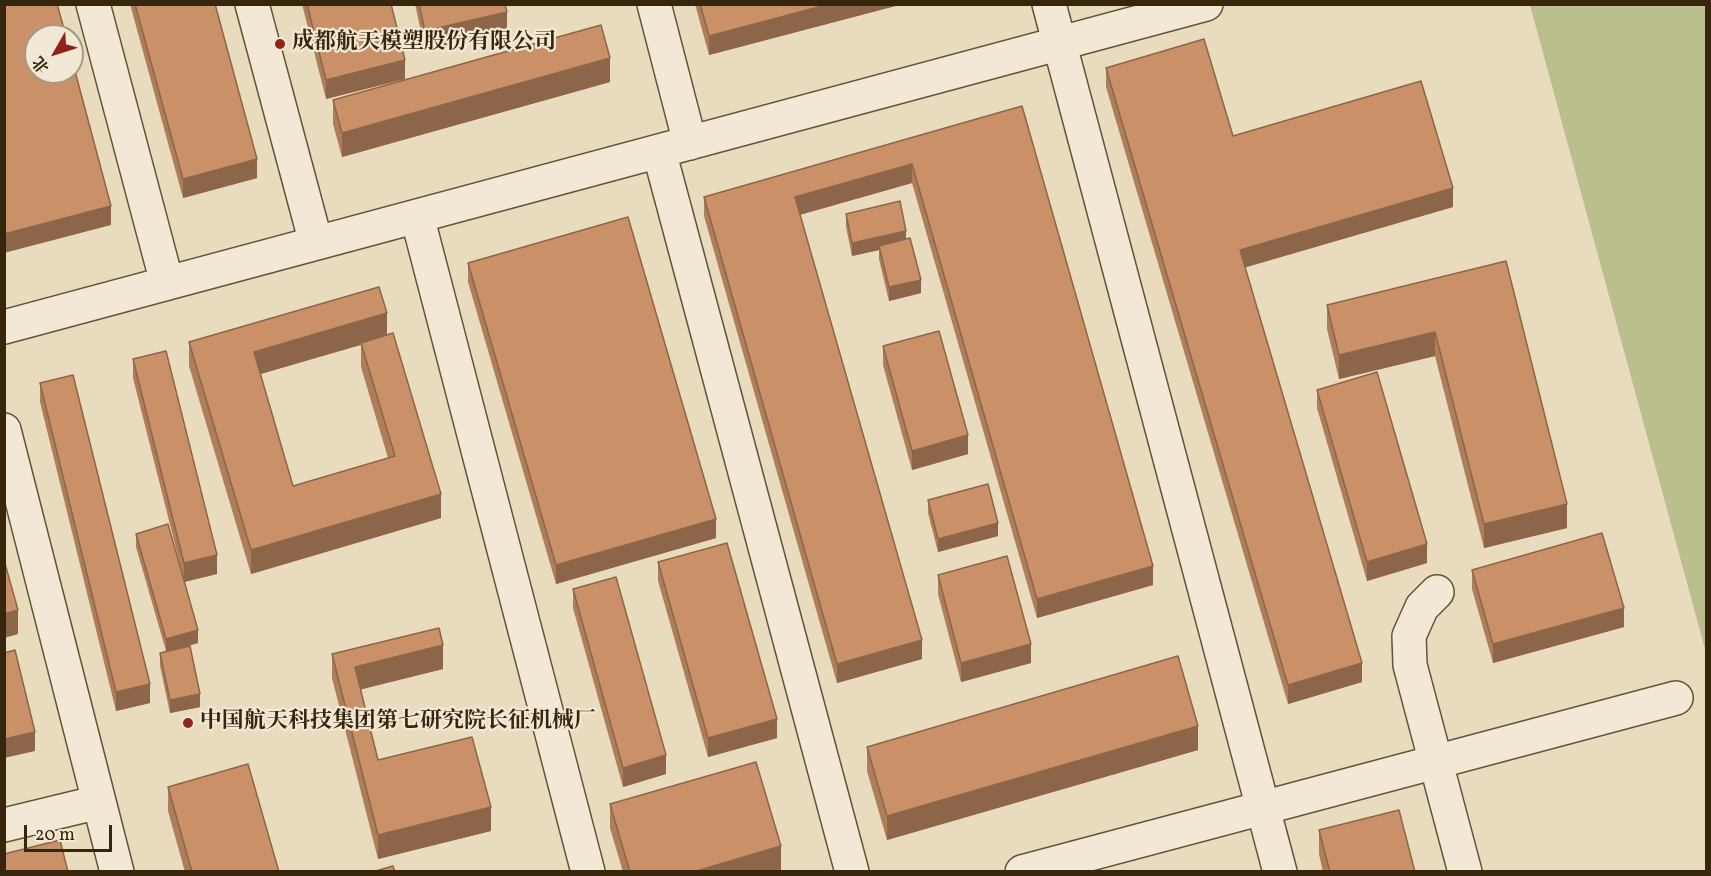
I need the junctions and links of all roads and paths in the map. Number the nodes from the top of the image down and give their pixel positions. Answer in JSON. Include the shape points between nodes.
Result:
{"nodes":[{"id":1,"x":93,"y":4,"type":"edge"},
{"id":2,"x":252,"y":4,"type":"edge"},
{"id":3,"x":654,"y":4,"type":"edge"},
{"id":4,"x":1049,"y":4,"type":"edge"},
{"id":5,"x":1206,"y":4,"type":"edge"},
{"id":6,"x":1060,"y":44,"type":"junction"},
{"id":7,"x":675,"y":147,"type":"junction"},
{"id":8,"x":417,"y":216,"type":"junction"},
{"id":9,"x":316,"y":243,"type":"junction"},
{"id":10,"x":167,"y":283,"type":"junction"},
{"id":11,"x":4,"y":327,"type":"edge"},
{"id":12,"x":4,"y":430,"type":"edge"},
{"id":13,"x":1437,"y":592,"type":"dead end"},
{"id":14,"x":1676,"y":698,"type":"dead end"},
{"id":15,"x":1436,"y":762,"type":"junction"},
{"id":16,"x":99,"y":802,"type":"junction"},
{"id":17,"x":1263,"y":807,"type":"junction"},
{"id":18,"x":4,"y":825,"type":"edge"},
{"id":19,"x":1037,"y":870,"type":"edge"},
{"id":20,"x":117,"y":872,"type":"edge"},
{"id":21,"x":588,"y":872,"type":"edge"},
{"id":22,"x":852,"y":872,"type":"edge"},
{"id":23,"x":1280,"y":872,"type":"edge"},
{"id":24,"x":1465,"y":872,"type":"edge"}],
"edges":[{"from":1,"to":10,"type":"lane"},
{"from":2,"to":9,"type":"lane"},
{"from":3,"to":7,"type":"lane"},
{"from":4,"to":6,"type":"lane"},
{"from":5,"to":6,"type":"lane"},
{"from":6,"to":7,"type":"lane"},
{"from":6,"to":17,"type":"lane"},
{"from":7,"to":8,"type":"lane"},
{"from":7,"to":22,"type":"lane"},
{"from":8,"to":9,"type":"lane"},
{"from":8,"to":21,"type":"lane"},
{"from":9,"to":10,"type":"lane"},
{"from":10,"to":11,"type":"lane"},
{"from":12,"to":16,"type":"lane"},
{"from":13,"to":15,"type":"lane","via":[[1422,607],[1409,636],[1410,665]]},
{"from":14,"to":15,"type":"lane"},
{"from":15,"to":17,"type":"lane"},
{"from":15,"to":24,"type":"lane"},
{"from":16,"to":18,"type":"lane"},
{"from":16,"to":20,"type":"lane"},
{"from":17,"to":19,"type":"lane"},
{"from":17,"to":23,"type":"lane"}]}
